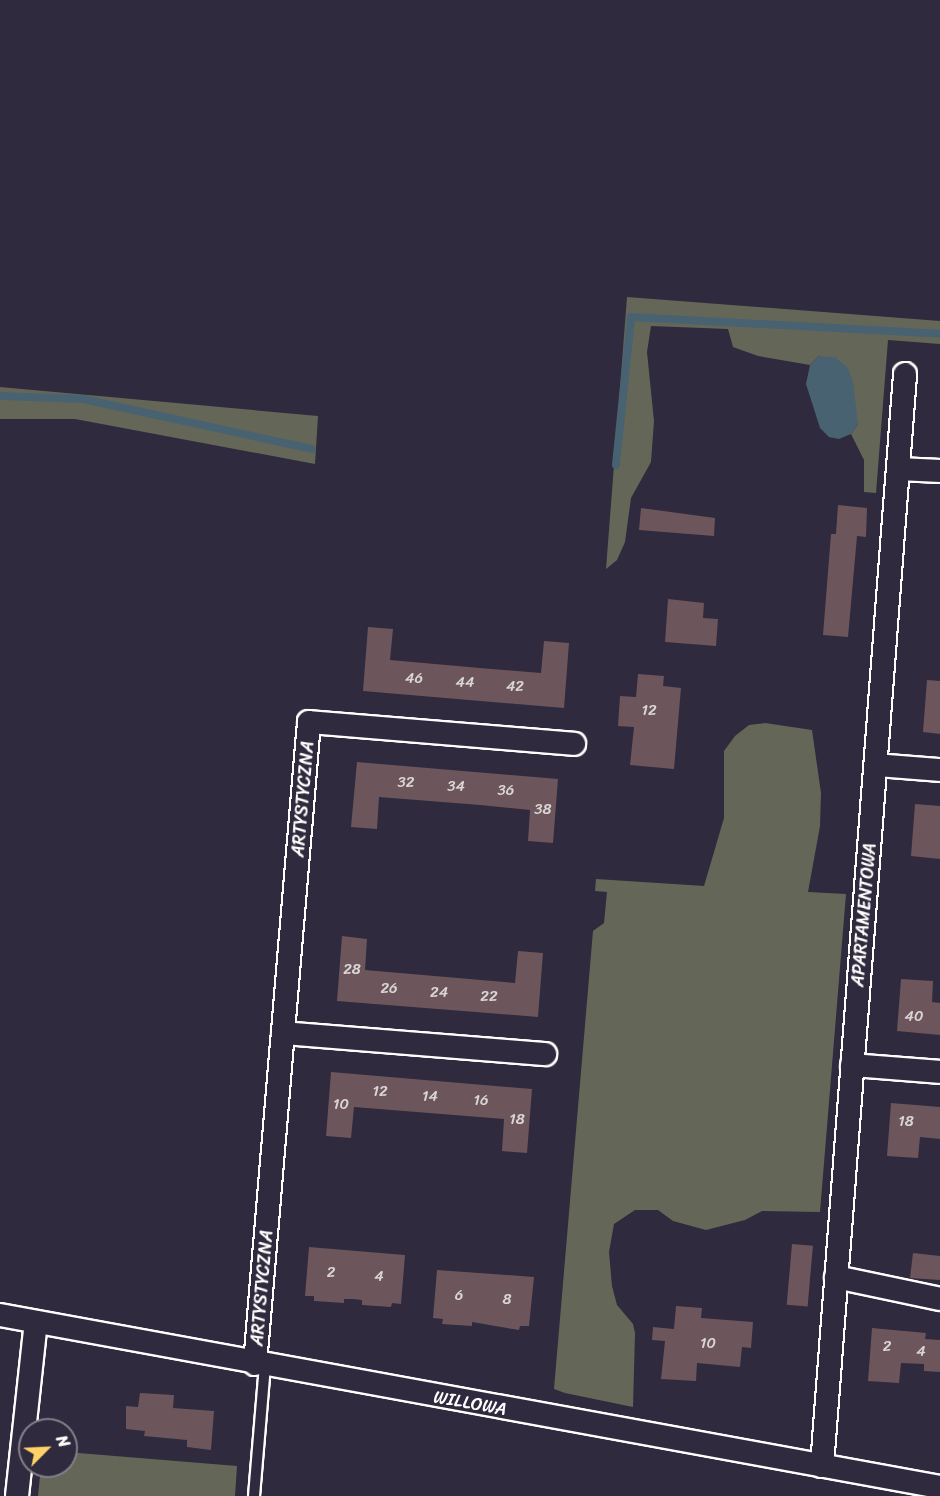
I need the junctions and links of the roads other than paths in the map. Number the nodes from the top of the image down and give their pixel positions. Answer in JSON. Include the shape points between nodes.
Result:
{"nodes":[{"id":1,"x":905,"y":375,"type":"dead end"},
{"id":2,"x":899,"y":469,"type":"junction"},
{"id":3,"x":940,"y":471,"type":"edge"},
{"id":4,"x":574,"y":744,"type":"dead end"},
{"id":5,"x":876,"y":765,"type":"junction"},
{"id":6,"x":940,"y":770,"type":"edge"},
{"id":7,"x":283,"y":1033,"type":"junction"},
{"id":8,"x":545,"y":1054,"type":"dead end"},
{"id":9,"x":852,"y":1065,"type":"junction"},
{"id":10,"x":940,"y":1072,"type":"edge"},
{"id":11,"x":836,"y":1277,"type":"junction"},
{"id":12,"x":940,"y":1299,"type":"edge"},
{"id":13,"x":0,"y":1315,"type":"edge"},
{"id":14,"x":36,"y":1322,"type":"junction"},
{"id":15,"x":260,"y":1365,"type":"junction"},
{"id":16,"x":822,"y":1466,"type":"junction"},
{"id":17,"x":940,"y":1487,"type":"edge"},
{"id":18,"x":17,"y":1496,"type":"edge"},
{"id":19,"x":254,"y":1496,"type":"edge"}],
"edges":[{"from":1,"to":2,"type":"street","name":"APARTAMENTOWA"},
{"from":2,"to":3,"type":"street"},
{"from":2,"to":5,"type":"street","name":"APARTAMENTOWA"},
{"from":4,"to":7,"type":"street","name":"ARTYSTYCZNA","via":[[309,722]]},
{"from":5,"to":6,"type":"street"},
{"from":5,"to":9,"type":"street","name":"APARTAMENTOWA"},
{"from":7,"to":8,"type":"street"},
{"from":7,"to":15,"type":"street","name":"ARTYSTYCZNA"},
{"from":9,"to":10,"type":"street"},
{"from":9,"to":11,"type":"street","name":"APARTAMENTOWA"},
{"from":11,"to":12,"type":"street"},
{"from":11,"to":16,"type":"street","name":"APARTAMENTOWA"},
{"from":13,"to":14,"type":"street","name":"WILLOWA"},
{"from":14,"to":15,"type":"street","name":"WILLOWA"},
{"from":14,"to":18,"type":"street"},
{"from":15,"to":16,"type":"street","name":"WILLOWA"},
{"from":15,"to":19,"type":"lane"},
{"from":16,"to":17,"type":"street","name":"WILLOWA"}]}
